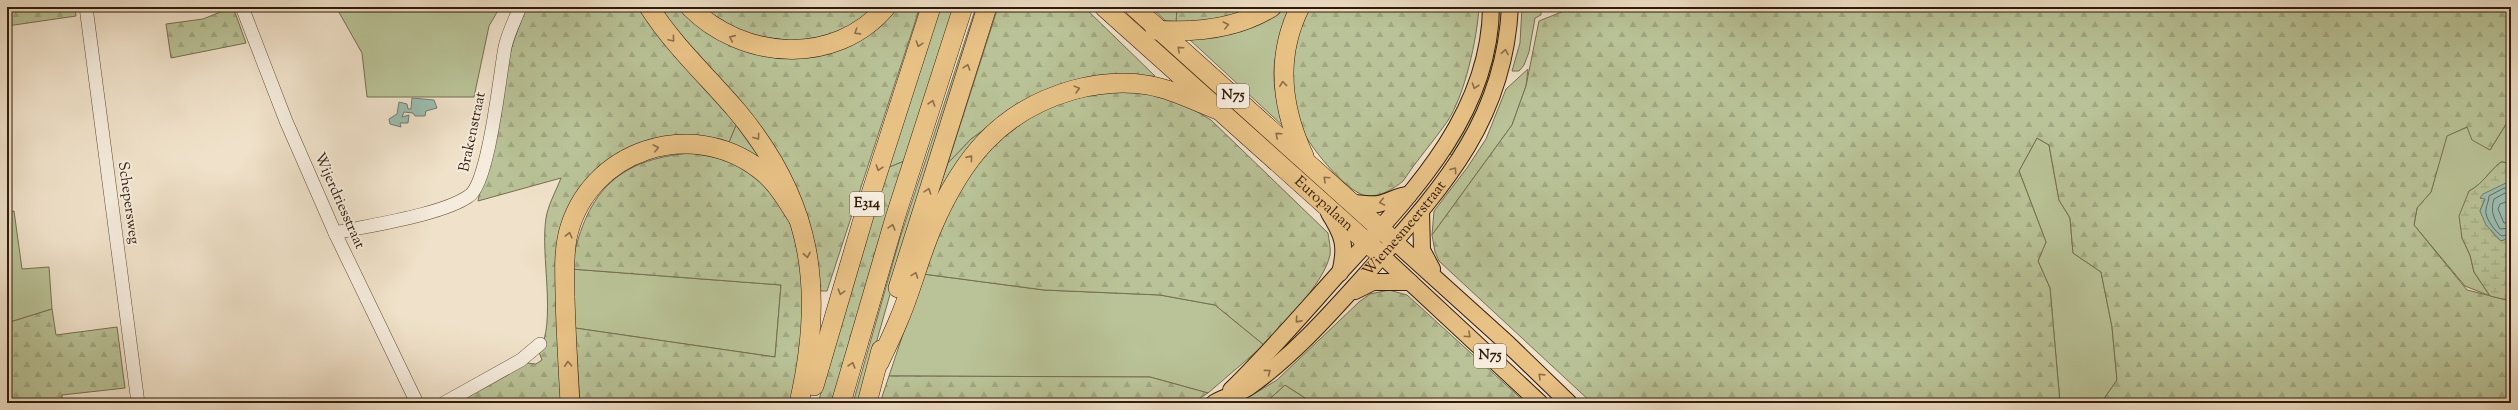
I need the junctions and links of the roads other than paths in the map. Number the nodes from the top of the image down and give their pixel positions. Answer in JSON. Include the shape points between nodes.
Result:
{"nodes":[{"id":1,"x":86,"y":7,"type":"edge"},
{"id":2,"x":242,"y":7,"type":"edge"},
{"id":3,"x":520,"y":7,"type":"edge"},
{"id":4,"x":649,"y":7,"type":"edge"},
{"id":5,"x":690,"y":7,"type":"edge"},
{"id":6,"x":886,"y":7,"type":"edge"},
{"id":7,"x":931,"y":7,"type":"edge"},
{"id":8,"x":963,"y":7,"type":"edge"},
{"id":9,"x":987,"y":7,"type":"edge"},
{"id":10,"x":1134,"y":7,"type":"edge"},
{"id":11,"x":1272,"y":7,"type":"edge"},
{"id":12,"x":1300,"y":7,"type":"edge"},
{"id":13,"x":1491,"y":7,"type":"edge"},
{"id":14,"x":1510,"y":7,"type":"edge"},
{"id":15,"x":1108,"y":11,"type":"edge"},
{"id":16,"x":1160,"y":31,"type":"junction"},
{"id":17,"x":1218,"y":110,"type":"junction"},
{"id":18,"x":1307,"y":161,"type":"junction"},
{"id":19,"x":1409,"y":195,"type":"junction"},
{"id":20,"x":1353,"y":203,"type":"junction"},
{"id":21,"x":1324,"y":205,"type":"junction"},
{"id":22,"x":1421,"y":211,"type":"junction"},
{"id":23,"x":798,"y":218,"type":"junction"},
{"id":24,"x":1380,"y":228,"type":"junction"},
{"id":25,"x":335,"y":233,"type":"junction"},
{"id":26,"x":1394,"y":241,"type":"junction"},
{"id":27,"x":1367,"y":243,"type":"junction"},
{"id":28,"x":1382,"y":256,"type":"junction"},
{"id":29,"x":1340,"y":273,"type":"junction"},
{"id":30,"x":1438,"y":280,"type":"junction"},
{"id":31,"x":1410,"y":282,"type":"junction"},
{"id":32,"x":1349,"y":292,"type":"junction"},
{"id":33,"x":540,"y":344,"type":"dead end"},
{"id":34,"x":879,"y":363,"type":"junction"},
{"id":35,"x":1218,"y":400,"type":"edge"},
{"id":36,"x":138,"y":403,"type":"edge"},
{"id":37,"x":417,"y":403,"type":"edge"},
{"id":38,"x":444,"y":403,"type":"edge"},
{"id":39,"x":570,"y":403,"type":"edge"},
{"id":40,"x":799,"y":403,"type":"edge"},
{"id":41,"x":809,"y":403,"type":"edge"},
{"id":42,"x":841,"y":403,"type":"edge"},
{"id":43,"x":867,"y":403,"type":"edge"},
{"id":44,"x":1540,"y":403,"type":"edge"},
{"id":45,"x":1569,"y":403,"type":"edge"}],
"edges":[{"from":1,"to":36,"type":"street","name":"Schepersweg"},
{"from":2,"to":25,"type":"street","name":"Wijerdriesstraat","via":[[286,121]]},
{"from":3,"to":25,"type":"street","name":"Brakenstraat","via":[[506,45],[479,183],[471,195],[452,206]]},
{"from":4,"to":23,"type":"highway","one_way":true,"via":[[664,29],[759,140],[780,172]]},
{"from":6,"to":5,"type":"highway","one_way":true,"via":[[867,25],[842,40],[814,48],[788,50],[761,47],[733,38],[716,29]]},
{"from":7,"to":41,"type":"highway","number":"E314","one_way":true,"via":[[866,209]]},
{"from":42,"to":8,"type":"highway","number":"E314","one_way":true,"via":[[895,218]]},
{"from":34,"to":9,"type":"highway","one_way":true,"via":[[886,326]]},
{"from":10,"to":16,"type":"highway","name":"Europalaan","number":"N75"},
{"from":16,"to":11,"type":"highway","one_way":true,"via":[[1214,28],[1244,21]]},
{"from":18,"to":12,"type":"highway","one_way":true,"via":[[1289,115],[1282,76],[1283,56],[1289,31]]},
{"from":13,"to":19,"type":"main road","name":"Wiemesmeerstraat","one_way":true,"via":[[1486,47],[1476,86],[1464,116],[1446,147]]},
{"from":22,"to":14,"type":"main road","name":"Wiemesmeerstraat","one_way":true,"via":[[1457,166],[1486,112],[1506,52]]},
{"from":15,"to":16,"type":"highway","via":[[1143,28]]},
{"from":15,"to":17,"type":"highway","name":"Europalaan","number":"N75"},
{"from":18,"to":16,"type":"highway","name":"Europalaan","number":"N75","one_way":true},
{"from":17,"to":21,"type":"highway","name":"Europalaan","number":"N75"},
{"from":34,"to":17,"type":"highway","one_way":true,"via":[[899,320],[932,228],[966,162],[987,137],[1010,118],[1037,102],[1056,95],[1084,87],[1129,83],[1176,93]]},
{"from":20,"to":18,"type":"highway","name":"Europalaan","number":"N75","one_way":true},
{"from":19,"to":20,"type":"main road","one_way":true,"via":[[1399,195],[1391,201],[1378,204]]},
{"from":19,"to":24,"type":"main road","name":"Wiemesmeerstraat"},
{"from":20,"to":24,"type":"highway","name":"Europalaan","number":"N75"},
{"from":21,"to":27,"type":"highway","name":"Europalaan","number":"N75"},
{"from":21,"to":29,"type":"main road","via":[[1339,229],[1344,244],[1344,259]]},
{"from":22,"to":26,"type":"main road","name":"Wiemesmeerstraat"},
{"from":22,"to":30,"type":"main road","via":[[1422,250]]},
{"from":39,"to":23,"type":"highway","one_way":true,"via":[[564,262],[568,234],[586,193],[618,163],[644,150],[664,146],[684,144],[714,147],[760,169],[775,185]]},
{"from":23,"to":40,"type":"highway","one_way":true,"via":[[808,257],[812,303],[810,345]]},
{"from":24,"to":26,"type":"highway","name":"Europalaan","number":"N75"},
{"from":24,"to":27,"type":"main road","name":"Wiemesmeerstraat"},
{"from":25,"to":37,"type":"street","name":"Wijerdriesstraat"},
{"from":26,"to":28,"type":"main road","name":"Wiemesmeerstraat"},
{"from":26,"to":30,"type":"main road","name":"Europalaan","number":"N75"},
{"from":27,"to":28,"type":"highway","name":"Europalaan","number":"N75"},
{"from":27,"to":29,"type":"main road","name":"Wiemesmeerstraat"},
{"from":28,"to":31,"type":"main road","name":"Europalaan","number":"N75"},
{"from":28,"to":32,"type":"main road","name":"Wiemesmeerstraat"},
{"from":29,"to":35,"type":"main road","name":"Wiemesmeerstraat","one_way":true,"via":[[1271,349]]},
{"from":45,"to":30,"type":"main road","name":"Europalaan","number":"N75","one_way":true},
{"from":31,"to":32,"type":"main road","via":[[1373,282],[1362,289]]},
{"from":31,"to":44,"type":"main road","name":"Europalaan","number":"N75","one_way":true},
{"from":35,"to":32,"type":"main road","name":"Wiemesmeerstraat","one_way":true,"via":[[1248,388],[1287,358]]},
{"from":33,"to":38,"type":"street","via":[[533,357]]},
{"from":34,"to":43,"type":"highway"}]}
